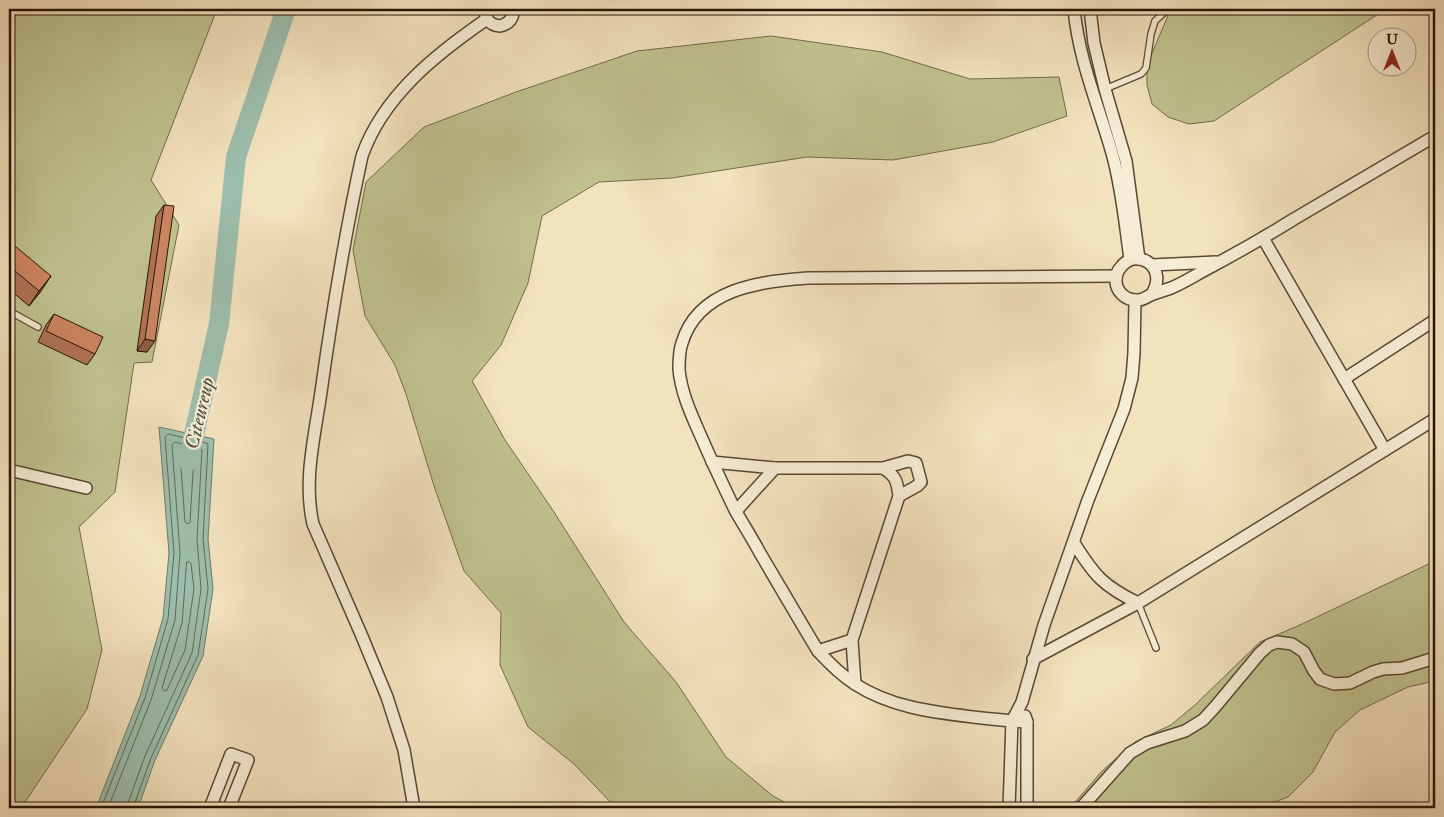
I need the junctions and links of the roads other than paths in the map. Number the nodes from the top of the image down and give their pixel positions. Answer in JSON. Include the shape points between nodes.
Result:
{"nodes":[{"id":1,"x":513,"y":9,"type":"edge"},
{"id":2,"x":1074,"y":9,"type":"edge"},
{"id":3,"x":1090,"y":9,"type":"edge"},
{"id":4,"x":1168,"y":9,"type":"edge"},
{"id":5,"x":487,"y":14,"type":"edge"},
{"id":6,"x":1105,"y":89,"type":"junction"},
{"id":7,"x":1435,"y":136,"type":"edge"},
{"id":8,"x":1263,"y":238,"type":"junction"},
{"id":9,"x":1135,"y":259,"type":"junction"},
{"id":10,"x":1220,"y":262,"type":"junction"},
{"id":11,"x":1152,"y":265,"type":"junction"},
{"id":12,"x":1116,"y":276,"type":"junction"},
{"id":13,"x":1151,"y":295,"type":"junction"},
{"id":14,"x":1136,"y":300,"type":"junction"},
{"id":15,"x":9,"y":311,"type":"edge"},
{"id":16,"x":1435,"y":320,"type":"edge"},
{"id":17,"x":38,"y":327,"type":"dead end"},
{"id":18,"x":1344,"y":380,"type":"junction"},
{"id":19,"x":1435,"y":419,"type":"edge"},
{"id":20,"x":1385,"y":450,"type":"junction"},
{"id":21,"x":712,"y":462,"type":"junction"},
{"id":22,"x":775,"y":468,"type":"junction"},
{"id":23,"x":883,"y":468,"type":"junction"},
{"id":24,"x":9,"y":470,"type":"edge"},
{"id":25,"x":86,"y":488,"type":"dead end"},
{"id":26,"x":899,"y":496,"type":"junction"},
{"id":27,"x":736,"y":511,"type":"junction"},
{"id":28,"x":1074,"y":543,"type":"junction"},
{"id":29,"x":1138,"y":603,"type":"junction"},
{"id":30,"x":852,"y":640,"type":"junction"},
{"id":31,"x":1156,"y":648,"type":"dead end"},
{"id":32,"x":818,"y":651,"type":"junction"},
{"id":33,"x":1435,"y":658,"type":"edge"},
{"id":34,"x":1033,"y":659,"type":"junction"},
{"id":35,"x":855,"y":684,"type":"junction"},
{"id":36,"x":1022,"y":702,"type":"junction"},
{"id":37,"x":1012,"y":722,"type":"junction"},
{"id":38,"x":1027,"y":722,"type":"junction"},
{"id":39,"x":210,"y":808,"type":"edge"},
{"id":40,"x":229,"y":808,"type":"edge"},
{"id":41,"x":414,"y":808,"type":"edge"},
{"id":42,"x":1009,"y":808,"type":"edge"},
{"id":43,"x":1027,"y":808,"type":"edge"},
{"id":44,"x":1081,"y":808,"type":"edge"}],
"edges":[{"from":1,"to":5,"type":"street","via":[[512,18],[505,25],[495,26]]},
{"from":2,"to":9,"type":"street","via":[[1089,85],[1116,168]]},
{"from":3,"to":6,"type":"street","via":[[1094,44]]},
{"from":4,"to":6,"type":"lane","via":[[1155,21],[1146,68],[1141,74]]},
{"from":5,"to":41,"type":"street","via":[[421,70],[382,116],[366,143],[345,241],[308,482],[313,524],[387,697],[404,750]]},
{"from":6,"to":9,"type":"street","via":[[1126,161]]},
{"from":7,"to":8,"type":"street"},
{"from":8,"to":10,"type":"street"},
{"from":8,"to":18,"type":"street"},
{"from":9,"to":11,"type":"street"},
{"from":9,"to":12,"type":"street","via":[[1124,263]]},
{"from":10,"to":11,"type":"street"},
{"from":10,"to":13,"type":"street","via":[[1172,288]]},
{"from":11,"to":13,"type":"street","via":[[1158,280]]},
{"from":12,"to":14,"type":"street","via":[[1120,292]]},
{"from":12,"to":21,"type":"street","via":[[808,278],[753,284],[732,292],[700,311],[690,324],[679,356],[689,408]]},
{"from":13,"to":14,"type":"street"},
{"from":14,"to":28,"type":"street","via":[[1132,378],[1124,409]]},
{"from":15,"to":17,"type":"lane"},
{"from":16,"to":18,"type":"street"},
{"from":18,"to":20,"type":"street"},
{"from":19,"to":20,"type":"street"},
{"from":20,"to":29,"type":"street"},
{"from":21,"to":22,"type":"street"},
{"from":21,"to":27,"type":"street"},
{"from":22,"to":23,"type":"street"},
{"from":22,"to":27,"type":"street"},
{"from":23,"to":26,"type":"street","via":[[894,476]]},
{"from":23,"to":26,"type":"street","via":[[908,461],[916,463],[921,482]]},
{"from":24,"to":25,"type":"street"},
{"from":26,"to":30,"type":"street"},
{"from":27,"to":32,"type":"street"},
{"from":28,"to":29,"type":"street","via":[[1099,578]]},
{"from":28,"to":34,"type":"street"},
{"from":29,"to":31,"type":"lane"},
{"from":29,"to":34,"type":"street"},
{"from":30,"to":32,"type":"street"},
{"from":30,"to":35,"type":"street"},
{"from":32,"to":35,"type":"street"},
{"from":33,"to":44,"type":"street","via":[[1402,668],[1383,669],[1350,683],[1334,684],[1320,679],[1304,652],[1292,644],[1276,642],[1260,653],[1203,720],[1185,731],[1148,743],[1130,753]]},
{"from":34,"to":36,"type":"street"},
{"from":35,"to":37,"type":"street","via":[[880,698],[936,713]]},
{"from":36,"to":37,"type":"street"},
{"from":36,"to":38,"type":"street"},
{"from":37,"to":38,"type":"street"},
{"from":37,"to":42,"type":"street"},
{"from":38,"to":43,"type":"street"},
{"from":39,"to":40,"type":"street","via":[[231,754],[248,760]]}]}
